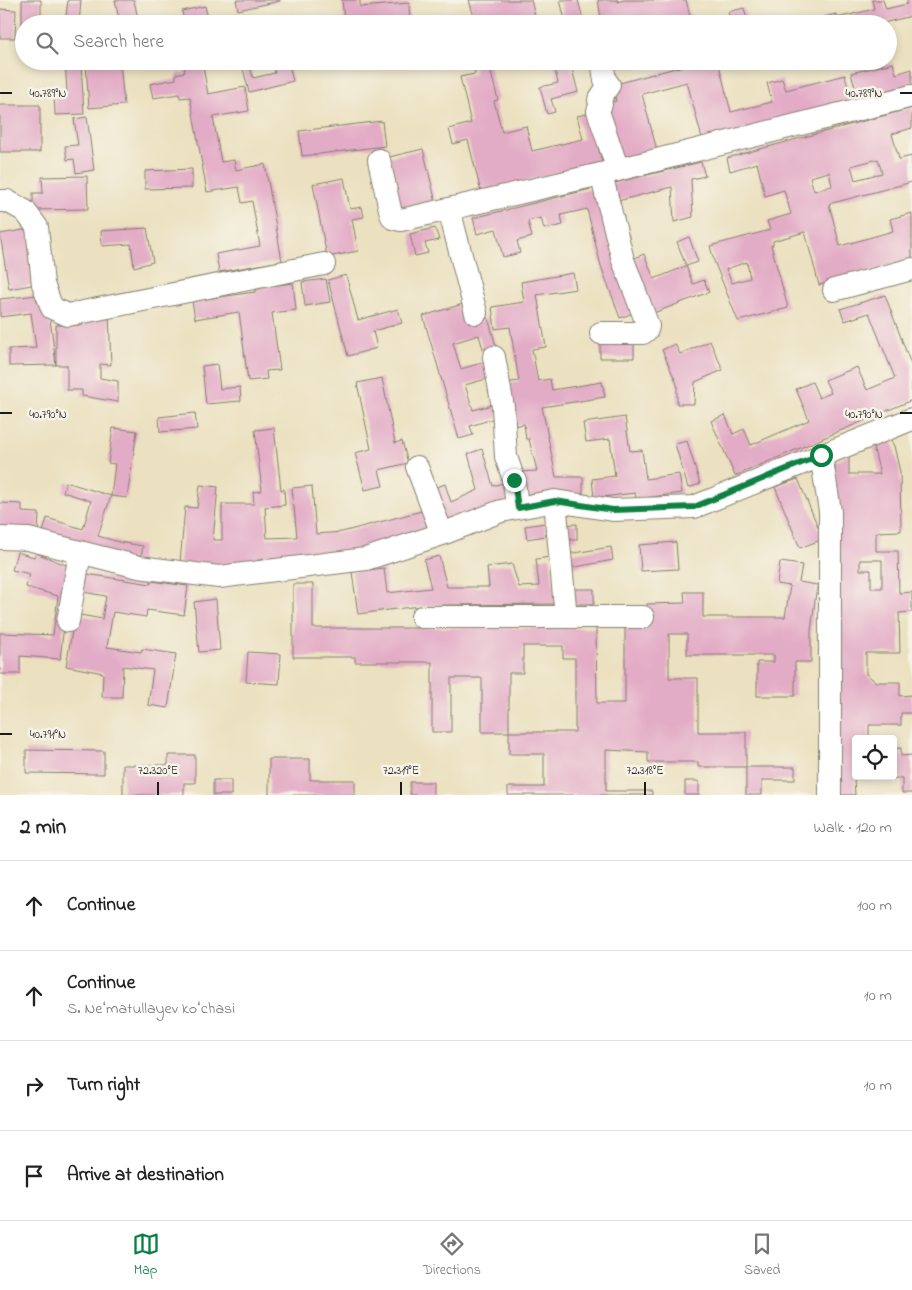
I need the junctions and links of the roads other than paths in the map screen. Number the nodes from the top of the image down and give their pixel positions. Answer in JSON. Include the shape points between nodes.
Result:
{"nodes":[{"id":1,"x":603,"y":70,"type":"edge"},
{"id":2,"x":912,"y":96,"type":"edge"},
{"id":3,"x":379,"y":160,"type":"dead end"},
{"id":4,"x":610,"y":172,"type":"junction"},
{"id":5,"x":0,"y":201,"type":"edge"},
{"id":6,"x":449,"y":209,"type":"junction"},
{"id":7,"x":324,"y":264,"type":"dead end"},
{"id":8,"x":912,"y":269,"type":"edge"},
{"id":9,"x":834,"y":290,"type":"dead end"},
{"id":10,"x":476,"y":314,"type":"dead end"},
{"id":11,"x":601,"y":333,"type":"dead end"},
{"id":12,"x":494,"y":357,"type":"dead end"},
{"id":13,"x":912,"y":419,"type":"edge"},
{"id":14,"x":821,"y":455,"type":"junction"},
{"id":15,"x":417,"y":467,"type":"dead end"},
{"id":16,"x":555,"y":501,"type":"junction"},
{"id":17,"x":518,"y":508,"type":"junction"},
{"id":18,"x":442,"y":534,"type":"junction"},
{"id":19,"x":0,"y":538,"type":"edge"},
{"id":20,"x":80,"y":553,"type":"junction"},
{"id":21,"x":422,"y":617,"type":"dead end"},
{"id":22,"x":566,"y":617,"type":"junction"},
{"id":23,"x":643,"y":617,"type":"dead end"},
{"id":24,"x":68,"y":621,"type":"dead end"},
{"id":25,"x":830,"y":795,"type":"edge"}],
"edges":[{"from":1,"to":4,"type":"street","via":[[609,85],[599,100],[602,104],[598,111]]},
{"from":2,"to":4,"type":"street"},
{"from":3,"to":6,"type":"street","via":[[390,214],[394,218],[402,220]]},
{"from":4,"to":6,"type":"street"},
{"from":4,"to":11,"type":"street","via":[[623,260],[648,326],[643,333]]},
{"from":5,"to":7,"type":"street","via":[[7,201],[25,211],[37,227],[43,284],[52,308],[68,315]]},
{"from":6,"to":10,"type":"street"},
{"from":8,"to":9,"type":"street"},
{"from":12,"to":17,"type":"street","via":[[503,407],[506,457],[514,480]]},
{"from":13,"to":14,"type":"street"},
{"from":14,"to":16,"type":"street","via":[[694,507],[613,510]]},
{"from":14,"to":25,"type":"street","via":[[830,511]]},
{"from":15,"to":18,"type":"street"},
{"from":16,"to":17,"type":"street"},
{"from":16,"to":22,"type":"street"},
{"from":17,"to":18,"type":"street","via":[[501,511]]},
{"from":18,"to":20,"type":"street","via":[[366,559],[219,577],[139,567]]},
{"from":19,"to":20,"type":"street","via":[[28,539]]},
{"from":20,"to":24,"type":"street"},
{"from":21,"to":22,"type":"street"},
{"from":22,"to":23,"type":"street"}]}
